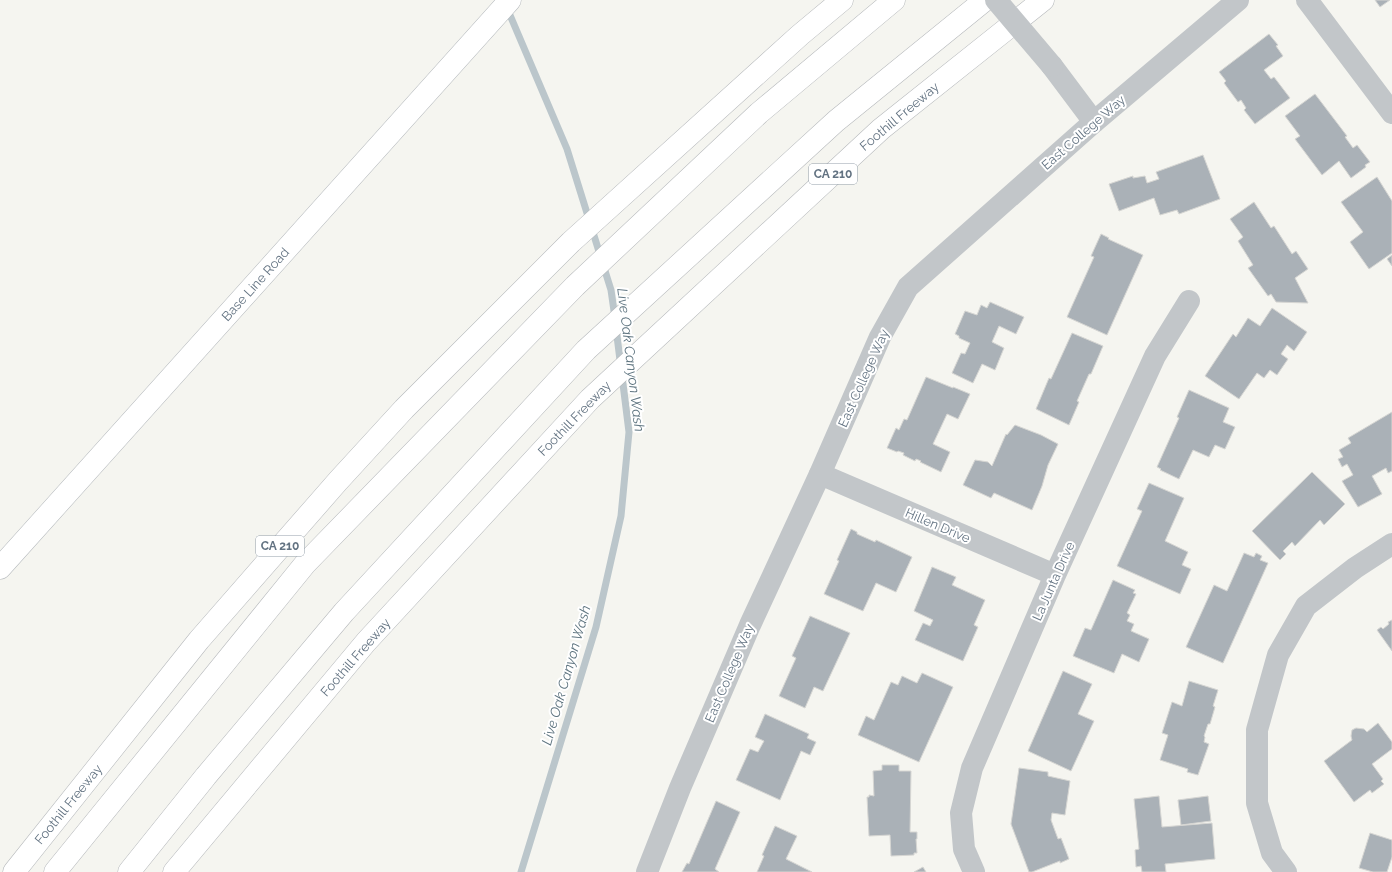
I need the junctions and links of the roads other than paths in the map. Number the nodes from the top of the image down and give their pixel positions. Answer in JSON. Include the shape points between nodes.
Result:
{"nodes":[{"id":1,"x":510,"y":0,"type":"edge"},
{"id":2,"x":842,"y":0,"type":"edge"},
{"id":3,"x":894,"y":0,"type":"edge"},
{"id":4,"x":985,"y":0,"type":"edge"},
{"id":5,"x":996,"y":0,"type":"edge"},
{"id":6,"x":1043,"y":0,"type":"edge"},
{"id":7,"x":1238,"y":0,"type":"edge"},
{"id":8,"x":1307,"y":0,"type":"edge"},
{"id":9,"x":1392,"y":113,"type":"edge"},
{"id":10,"x":1094,"y":122,"type":"junction"},
{"id":11,"x":1189,"y":302,"type":"dead end"},
{"id":12,"x":820,"y":474,"type":"junction"},
{"id":13,"x":1392,"y":544,"type":"edge"},
{"id":14,"x":0,"y":568,"type":"edge"},
{"id":15,"x":1055,"y":575,"type":"junction"},
{"id":16,"x":14,"y":872,"type":"edge"},
{"id":17,"x":55,"y":872,"type":"edge"},
{"id":18,"x":129,"y":872,"type":"edge"},
{"id":19,"x":174,"y":872,"type":"edge"},
{"id":20,"x":647,"y":872,"type":"edge"},
{"id":21,"x":974,"y":872,"type":"edge"},
{"id":22,"x":1286,"y":872,"type":"edge"}],
"edges":[{"from":1,"to":14,"type":"main road","name":"Base Line Road"},
{"from":2,"to":16,"type":"main road","name":"Foothill Freeway","number":"CA 210","via":[[570,242],[404,409],[199,640]]},
{"from":3,"to":17,"type":"main road","via":[[759,113],[575,286],[305,564]]},
{"from":4,"to":18,"type":"main road","via":[[836,121],[586,350],[344,612]]},
{"from":5,"to":10,"type":"street","bridge":true,"via":[[1052,66]]},
{"from":6,"to":19,"type":"main road","name":"Foothill Freeway","number":"CA 210","via":[[881,129],[590,399],[366,642]]},
{"from":7,"to":10,"type":"street","name":"East College Way"},
{"from":8,"to":9,"type":"street"},
{"from":10,"to":12,"type":"street","name":"East College Way","via":[[908,287],[880,337]]},
{"from":11,"to":15,"type":"street","name":"La Junta Drive","via":[[1155,356]]},
{"from":12,"to":15,"type":"street","name":"Hillen Drive"},
{"from":12,"to":20,"type":"street","name":"East College Way","via":[[744,639]]},
{"from":13,"to":22,"type":"street","via":[[1355,568],[1306,606],[1278,655],[1257,730],[1257,803],[1272,853]]},
{"from":15,"to":21,"type":"street","name":"La Junta Drive","via":[[972,768],[961,813],[964,849]]}]}
